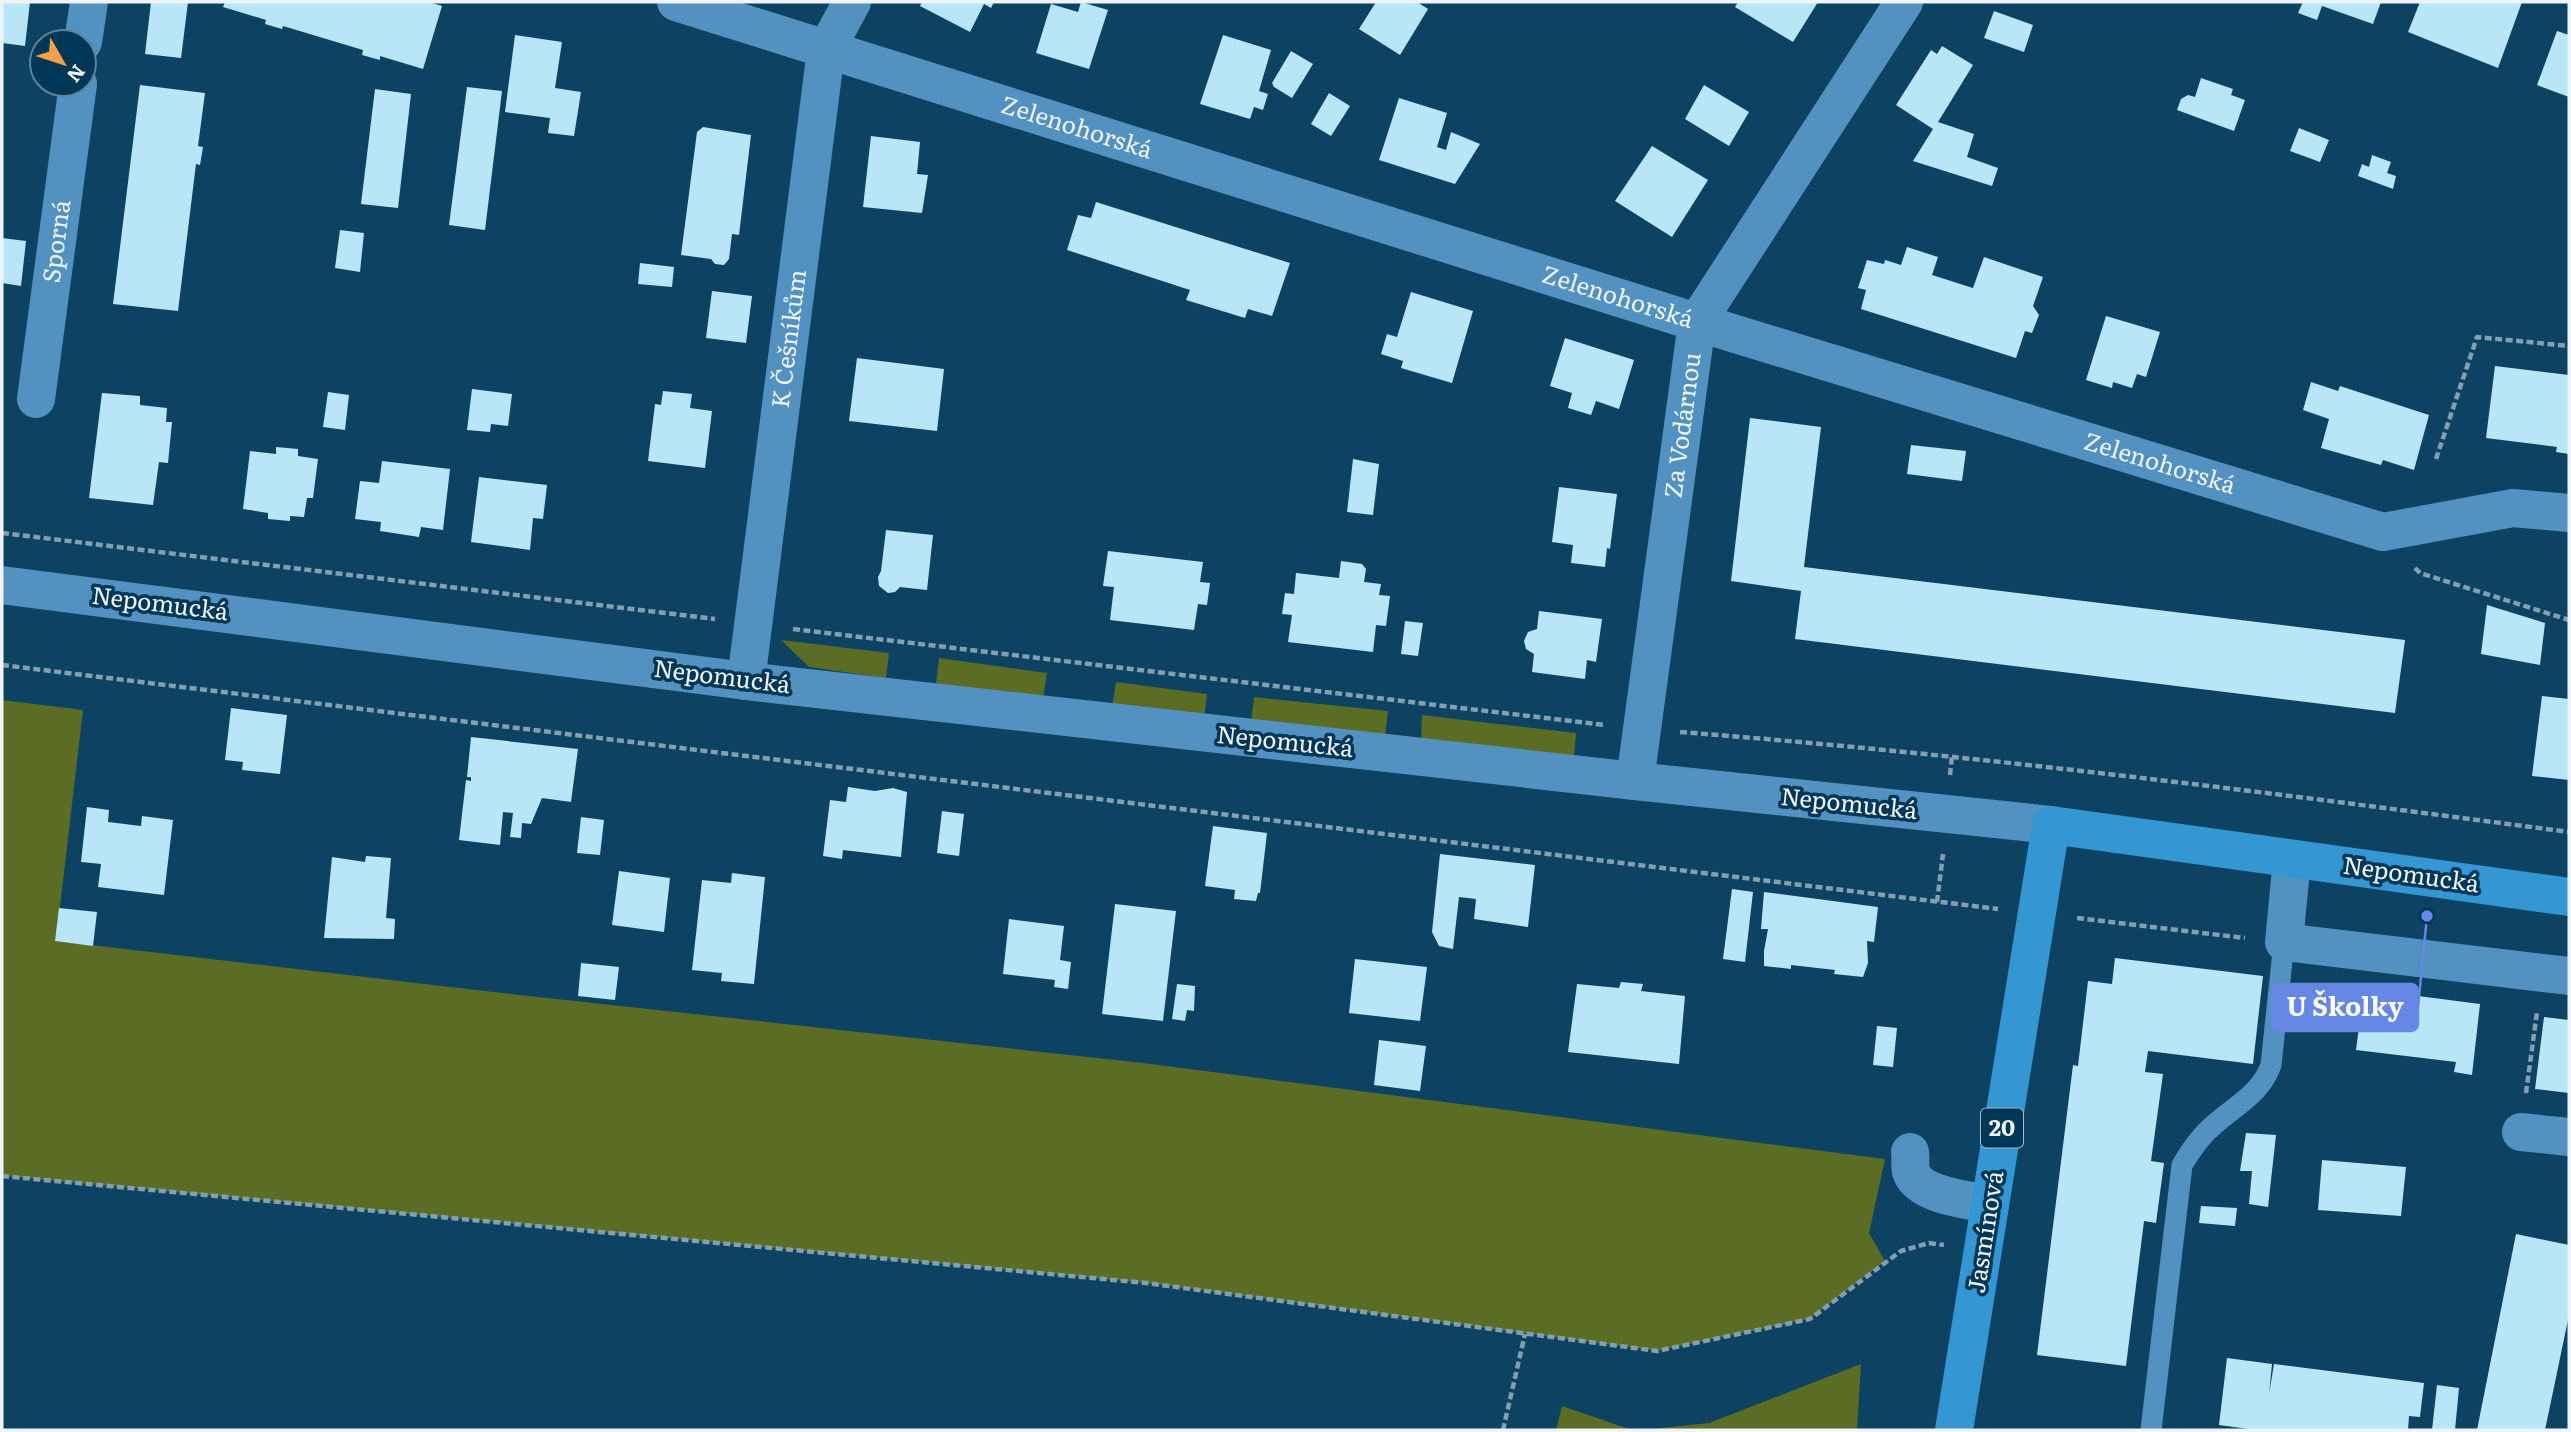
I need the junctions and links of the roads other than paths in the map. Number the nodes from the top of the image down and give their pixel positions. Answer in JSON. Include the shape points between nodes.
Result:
{"nodes":[{"id":1,"x":89,"y":2,"type":"edge"},
{"id":2,"x":676,"y":2,"type":"edge"},
{"id":3,"x":852,"y":2,"type":"edge"},
{"id":4,"x":1904,"y":2,"type":"edge"},
{"id":5,"x":85,"y":28,"type":"edge"},
{"id":6,"x":826,"y":50,"type":"junction"},
{"id":7,"x":76,"y":98,"type":"edge"},
{"id":8,"x":1698,"y":322,"type":"junction"},
{"id":9,"x":36,"y":399,"type":"dead end"},
{"id":10,"x":2569,"y":513,"type":"edge"},
{"id":11,"x":2,"y":585,"type":"edge"},
{"id":12,"x":746,"y":681,"type":"junction"},
{"id":13,"x":1635,"y":781,"type":"junction"},
{"id":14,"x":2051,"y":825,"type":"junction"},
{"id":15,"x":2292,"y":859,"type":"junction"},
{"id":16,"x":2569,"y":897,"type":"edge"},
{"id":17,"x":2284,"y":942,"type":"junction"},
{"id":18,"x":2556,"y":974,"type":"edge"},
{"id":19,"x":2521,"y":1132,"type":"road end"},
{"id":20,"x":2569,"y":1137,"type":"edge"},
{"id":21,"x":1910,"y":1152,"type":"dead end"},
{"id":22,"x":1990,"y":1204,"type":"junction"},
{"id":23,"x":1954,"y":1430,"type":"edge"},
{"id":24,"x":2151,"y":1430,"type":"edge"}],
"edges":[{"from":1,"to":5,"type":"street"},
{"from":2,"to":6,"type":"street","name":"Zelenohorská"},
{"from":3,"to":6,"type":"street","name":"K Češníkům"},
{"from":4,"to":8,"type":"street","name":"Za Vodárnou"},
{"from":6,"to":8,"type":"street","name":"Zelenohorská"},
{"from":6,"to":12,"type":"street","name":"K Češníkům"},
{"from":7,"to":9,"type":"street","name":"Sporná"},
{"from":8,"to":10,"type":"street","name":"Zelenohorská","via":[[2383,532],[2513,508]]},
{"from":8,"to":13,"type":"street","name":"Za Vodárnou"},
{"from":11,"to":12,"type":"street","name":"Nepomucká"},
{"from":12,"to":13,"type":"street","name":"Nepomucká"},
{"from":13,"to":14,"type":"street","name":"Nepomucká"},
{"from":14,"to":15,"type":"main road","name":"Nepomucká"},
{"from":14,"to":22,"type":"main road","name":"Jasmínová","number":"20"},
{"from":15,"to":16,"type":"main road","name":"Nepomucká"},
{"from":15,"to":17,"type":"street"},
{"from":17,"to":18,"type":"street"},
{"from":17,"to":24,"type":"lane","via":[[2266,1079],[2196,1142],[2182,1165]]},
{"from":19,"to":20,"type":"street"},
{"from":21,"to":22,"type":"street","via":[[1911,1174],[1924,1188]]},
{"from":22,"to":23,"type":"main road","name":"Jasmínová","number":"20"}]}
